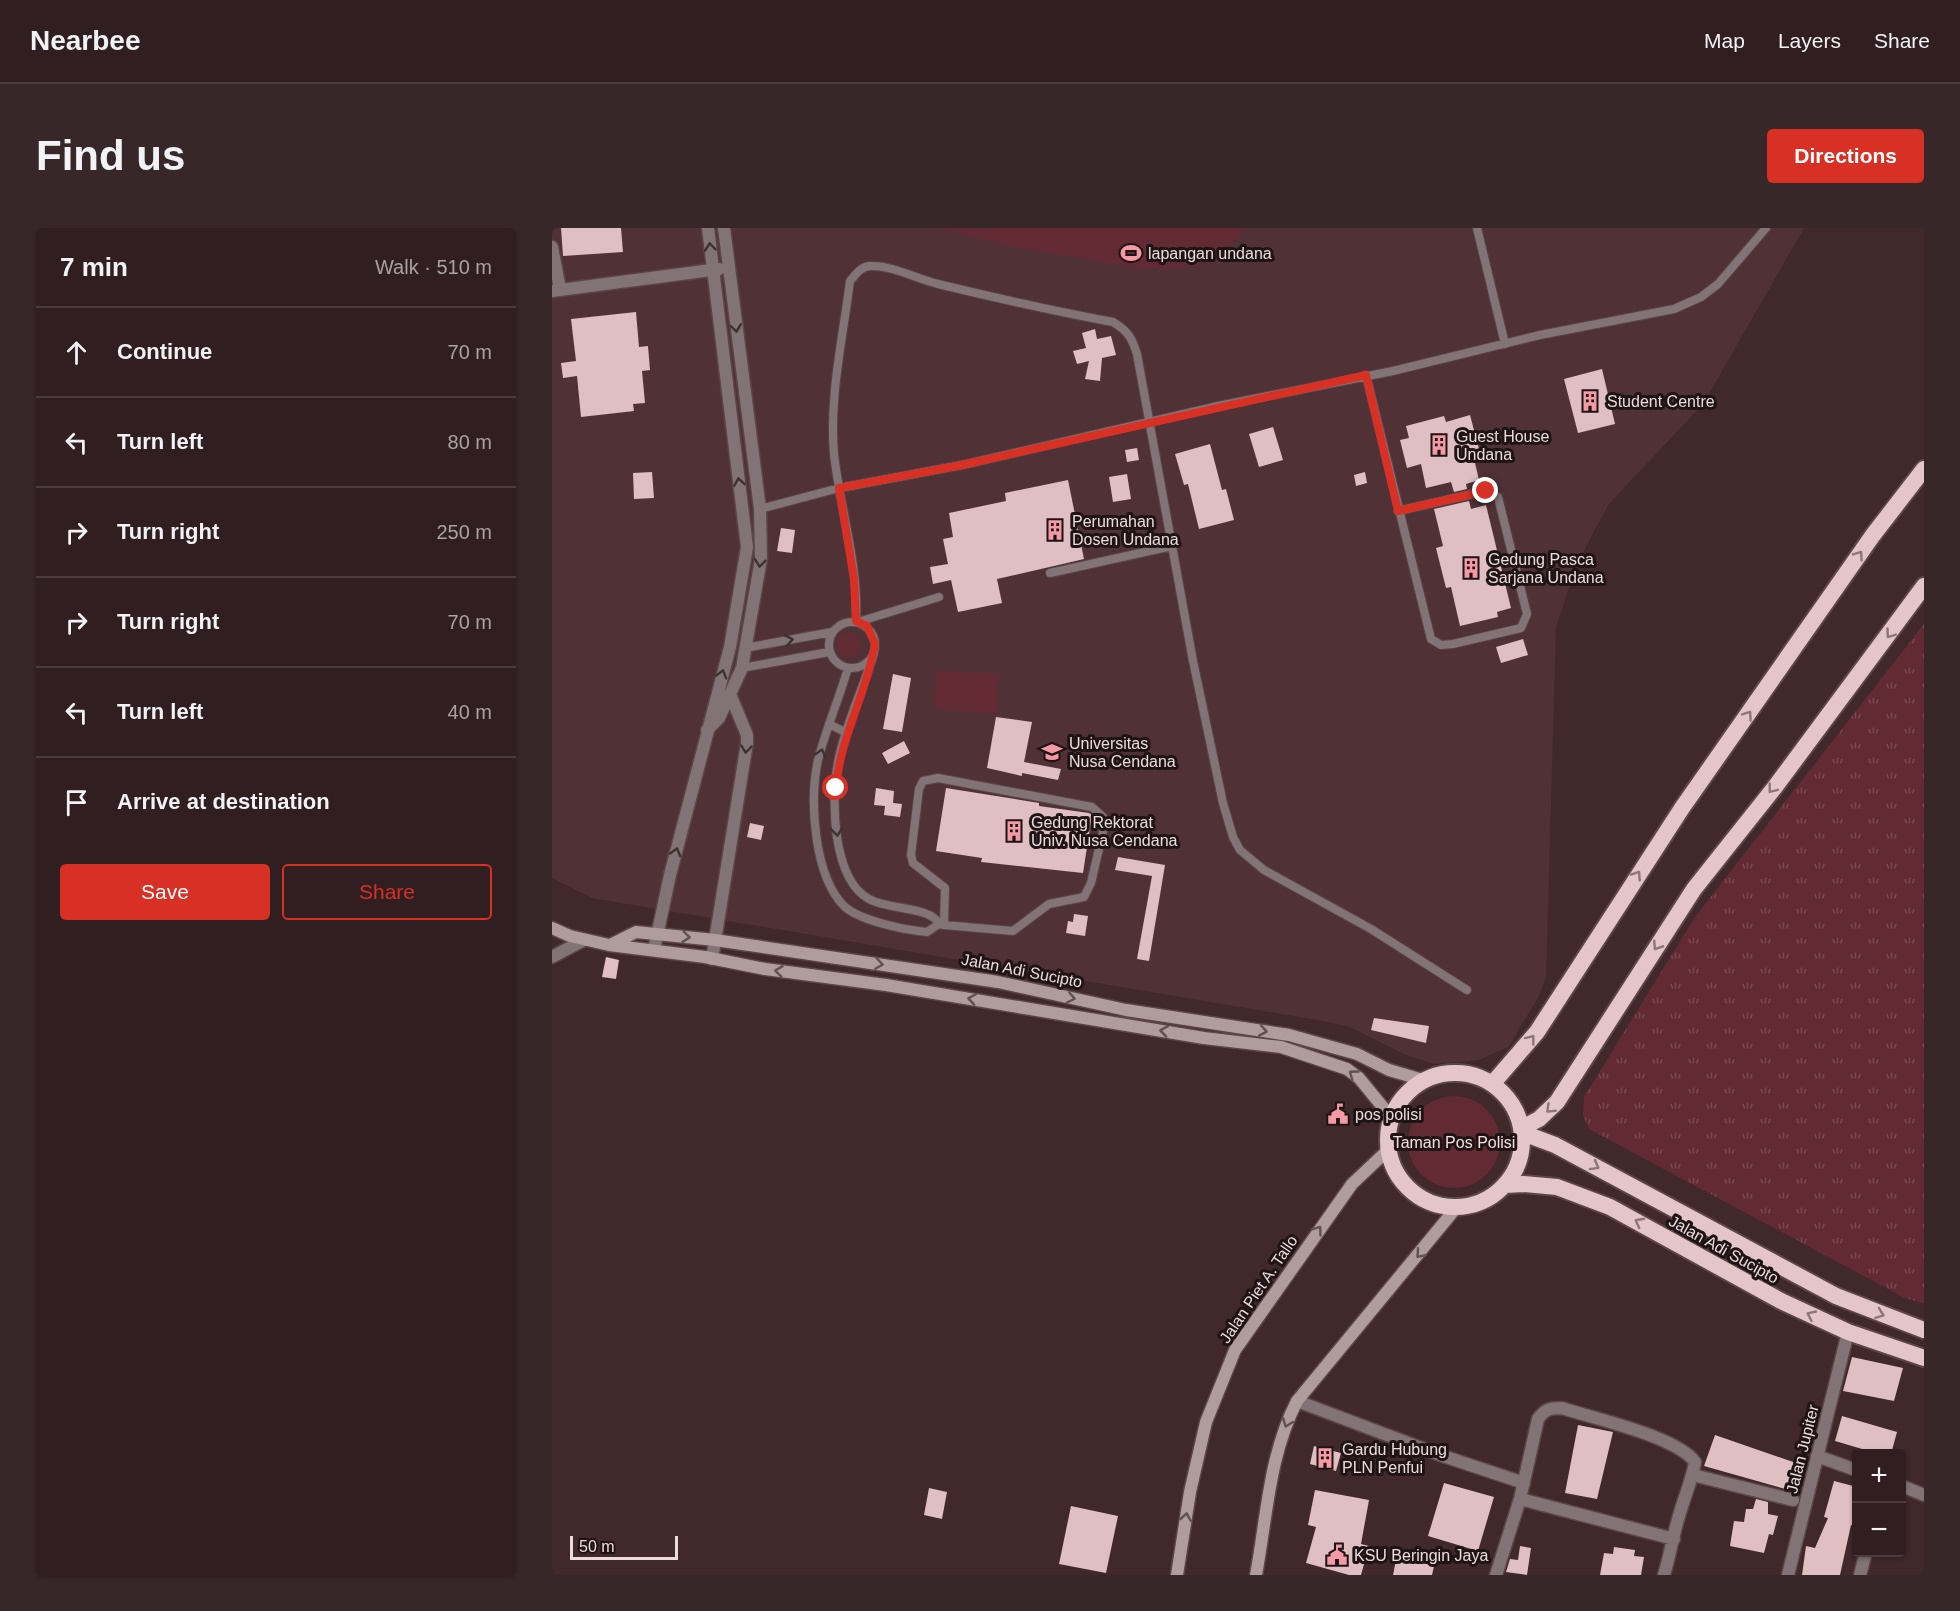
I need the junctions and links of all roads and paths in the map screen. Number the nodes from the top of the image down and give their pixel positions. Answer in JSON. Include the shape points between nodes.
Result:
{"nodes":[{"id":1,"x":708,"y":228,"type":"edge"},
{"id":2,"x":724,"y":228,"type":"edge"},
{"id":3,"x":1477,"y":228,"type":"edge"},
{"id":4,"x":1766,"y":228,"type":"edge"},
{"id":5,"x":552,"y":248,"type":"edge"},
{"id":6,"x":729,"y":267,"type":"junction"},
{"id":7,"x":713,"y":270,"type":"junction"},
{"id":8,"x":556,"y":290,"type":"edge"},
{"id":9,"x":1504,"y":344,"type":"junction"},
{"id":10,"x":1366,"y":375,"type":"junction"},
{"id":11,"x":1150,"y":422,"type":"junction"},
{"id":12,"x":1924,"y":469,"type":"edge"},
{"id":13,"x":839,"y":488,"type":"junction"},
{"id":14,"x":744,"y":509,"type":"junction"},
{"id":15,"x":760,"y":509,"type":"junction"},
{"id":16,"x":1398,"y":511,"type":"junction"},
{"id":17,"x":1172,"y":546,"type":"junction"},
{"id":18,"x":1050,"y":573,"type":"dead end"},
{"id":19,"x":1924,"y":586,"type":"edge"},
{"id":20,"x":939,"y":597,"type":"dead end"},
{"id":21,"x":857,"y":622,"type":"junction"},
{"id":22,"x":832,"y":632,"type":"junction"},
{"id":23,"x":730,"y":647,"type":"junction"},
{"id":24,"x":745,"y":648,"type":"junction"},
{"id":25,"x":829,"y":652,"type":"junction"},
{"id":26,"x":874,"y":653,"type":"junction"},
{"id":27,"x":742,"y":668,"type":"junction"},
{"id":28,"x":848,"y":668,"type":"junction"},
{"id":29,"x":730,"y":694,"type":"junction"},
{"id":30,"x":829,"y":724,"type":"junction"},
{"id":31,"x":706,"y":730,"type":"junction"},
{"id":32,"x":847,"y":733,"type":"junction"},
{"id":33,"x":942,"y":925,"type":"junction"},
{"id":34,"x":552,"y":928,"type":"edge"},
{"id":35,"x":657,"y":934,"type":"junction"},
{"id":36,"x":715,"y":939,"type":"junction"},
{"id":37,"x":584,"y":940,"type":"junction"},
{"id":38,"x":609,"y":945,"type":"junction"},
{"id":39,"x":654,"y":950,"type":"junction"},
{"id":40,"x":552,"y":957,"type":"edge"},
{"id":41,"x":712,"y":959,"type":"junction"},
{"id":42,"x":1467,"y":990,"type":"dead end"},
{"id":43,"x":1423,"y":1080,"type":"junction"},
{"id":44,"x":1493,"y":1083,"type":"junction"},
{"id":45,"x":1391,"y":1117,"type":"junction"},
{"id":46,"x":1522,"y":1131,"type":"junction"},
{"id":47,"x":1388,"y":1150,"type":"junction"},
{"id":48,"x":1505,"y":1185,"type":"junction"},
{"id":49,"x":1456,"y":1208,"type":"junction"},
{"id":50,"x":1924,"y":1329,"type":"edge"},
{"id":51,"x":1848,"y":1332,"type":"junction"},
{"id":52,"x":1924,"y":1358,"type":"edge"},
{"id":53,"x":1297,"y":1401,"type":"junction"},
{"id":54,"x":1817,"y":1456,"type":"junction"},
{"id":55,"x":1852,"y":1468,"type":"edge"},
{"id":56,"x":1693,"y":1475,"type":"junction"},
{"id":57,"x":1524,"y":1483,"type":"junction"},
{"id":58,"x":1906,"y":1488,"type":"edge"},
{"id":59,"x":1924,"y":1495,"type":"edge"},
{"id":60,"x":1520,"y":1499,"type":"junction"},
{"id":61,"x":1793,"y":1500,"type":"dead end"},
{"id":62,"x":1674,"y":1539,"type":"junction"},
{"id":63,"x":1865,"y":1557,"type":"edge"},
{"id":64,"x":1176,"y":1575,"type":"edge"},
{"id":65,"x":1256,"y":1575,"type":"edge"},
{"id":66,"x":1496,"y":1575,"type":"edge"},
{"id":67,"x":1664,"y":1575,"type":"edge"},
{"id":68,"x":1788,"y":1575,"type":"edge"},
{"id":69,"x":1860,"y":1575,"type":"edge"}],
"edges":[{"from":7,"to":1,"type":"street","one_way":true},
{"from":2,"to":6,"type":"street"},
{"from":3,"to":9,"type":"lane"},
{"from":4,"to":9,"type":"lane","via":[[1718,284],[1685,306]]},
{"from":5,"to":8,"type":"street"},
{"from":6,"to":7,"type":"street"},
{"from":6,"to":15,"type":"street","one_way":true},
{"from":7,"to":8,"type":"street"},
{"from":14,"to":7,"type":"street","one_way":true},
{"from":9,"to":10,"type":"lane"},
{"from":10,"to":11,"type":"lane"},
{"from":10,"to":16,"type":"lane"},
{"from":11,"to":13,"type":"lane"},
{"from":11,"to":13,"type":"lane","via":[[1133,339],[1113,322],[1000,299],[868,265],[850,281],[837,384],[834,452]]},
{"from":11,"to":17,"type":"lane"},
{"from":44,"to":12,"type":"highway","one_way":true,"via":[[1537,1032],[1682,808],[1873,535]]},
{"from":13,"to":15,"type":"lane"},
{"from":13,"to":21,"type":"lane"},
{"from":14,"to":15,"type":"street"},
{"from":14,"to":23,"type":"street","via":[[747,547]]},
{"from":15,"to":24,"type":"street","one_way":true,"via":[[761,559]]},
{"from":16,"to":16,"type":"lane","via":[[1431,639],[1441,645],[1453,644],[1521,628],[1527,614],[1508,529],[1495,493],[1486,491]]},
{"from":17,"to":18,"type":"lane"},
{"from":17,"to":42,"type":"lane","via":[[1223,803],[1240,850],[1264,870],[1371,929]]},
{"from":19,"to":46,"type":"highway","one_way":true,"via":[[1694,889],[1557,1102]]},
{"from":20,"to":21,"type":"lane"},
{"from":21,"to":22,"type":"lane","via":[[838,625]]},
{"from":21,"to":26,"type":"lane","via":[[873,634]]},
{"from":24,"to":22,"type":"lane","one_way":true},
{"from":22,"to":25,"type":"lane"},
{"from":23,"to":24,"type":"street"},
{"from":31,"to":23,"type":"street","one_way":true},
{"from":24,"to":27,"type":"street"},
{"from":25,"to":27,"type":"lane"},
{"from":25,"to":28,"type":"lane"},
{"from":26,"to":28,"type":"lane","via":[[868,662]]},
{"from":26,"to":32,"type":"lane"},
{"from":27,"to":29,"type":"street"},
{"from":28,"to":30,"type":"lane"},
{"from":29,"to":31,"type":"street","via":[[718,718]]},
{"from":29,"to":36,"type":"street","one_way":true,"via":[[747,743]]},
{"from":30,"to":32,"type":"lane"},
{"from":33,"to":30,"type":"lane","one_way":true,"via":[[927,932],[915,931],[856,915],[833,892],[819,849],[815,821],[818,763]]},
{"from":35,"to":31,"type":"street","one_way":true},
{"from":32,"to":33,"type":"lane","one_way":true,"via":[[838,762],[836,819],[846,875],[854,889],[873,901],[924,912]]},
{"from":33,"to":33,"type":"lane","via":[[1009,932],[1055,902],[1084,897],[1091,883],[1105,823],[1103,817],[1092,807],[938,778],[923,782],[910,855],[913,863],[945,888]]},
{"from":34,"to":37,"type":"main road"},
{"from":35,"to":36,"type":"main road","name":"Jalan Adi Sucipto","one_way":true},
{"from":35,"to":38,"type":"main road","name":"Jalan Adi Sucipto","via":[[636,932]]},
{"from":35,"to":39,"type":"street"},
{"from":36,"to":41,"type":"street"},
{"from":36,"to":43,"type":"main road","name":"Jalan Adi Sucipto","one_way":true,"via":[[986,980],[1126,1010],[1289,1035],[1357,1054],[1389,1070]]},
{"from":37,"to":38,"type":"main road"},
{"from":37,"to":40,"type":"street"},
{"from":38,"to":39,"type":"main road"},
{"from":39,"to":41,"type":"main road"},
{"from":45,"to":41,"type":"main road","one_way":true,"via":[[1347,1069],[1281,1047]]},
{"from":43,"to":44,"type":"highway","via":[[1446,1072],[1470,1073]]},
{"from":43,"to":45,"type":"highway","via":[[1399,1102]]},
{"from":44,"to":46,"type":"highway","via":[[1517,1111]]},
{"from":45,"to":47,"type":"highway"},
{"from":46,"to":48,"type":"highway","via":[[1522,1152]]},
{"from":46,"to":50,"type":"highway","name":"Jalan Adi Sucipto","one_way":true,"via":[[1836,1296]]},
{"from":47,"to":49,"type":"highway","via":[[1396,1173],[1411,1192],[1432,1204]]},
{"from":64,"to":47,"type":"main road","name":"Jalan Piet A. Tallo","one_way":true,"via":[[1206,1422],[1235,1350],[1352,1184]]},
{"from":48,"to":49,"type":"highway","via":[[1474,1205]]},
{"from":51,"to":48,"type":"highway","name":"Jalan Adi Sucipto","one_way":true,"via":[[1781,1301],[1610,1207],[1557,1187]]},
{"from":49,"to":53,"type":"main road","one_way":true},
{"from":51,"to":52,"type":"highway","name":"Jalan Adi Sucipto"},
{"from":51,"to":54,"type":"street","name":"Jalan Jupiter"},
{"from":53,"to":57,"type":"street"},
{"from":53,"to":65,"type":"main road","one_way":true,"via":[[1286,1422],[1276,1458]]},
{"from":54,"to":55,"type":"street"},
{"from":54,"to":68,"type":"street","name":"Jalan Jupiter"},
{"from":56,"to":57,"type":"street","via":[[1695,1462],[1683,1449],[1562,1408],[1550,1408],[1538,1419]]},
{"from":56,"to":61,"type":"street"},
{"from":56,"to":62,"type":"street"},
{"from":57,"to":60,"type":"street"},
{"from":58,"to":59,"type":"street"},
{"from":60,"to":62,"type":"street"},
{"from":60,"to":66,"type":"street"},
{"from":62,"to":67,"type":"street"},
{"from":63,"to":69,"type":"street"}]}
